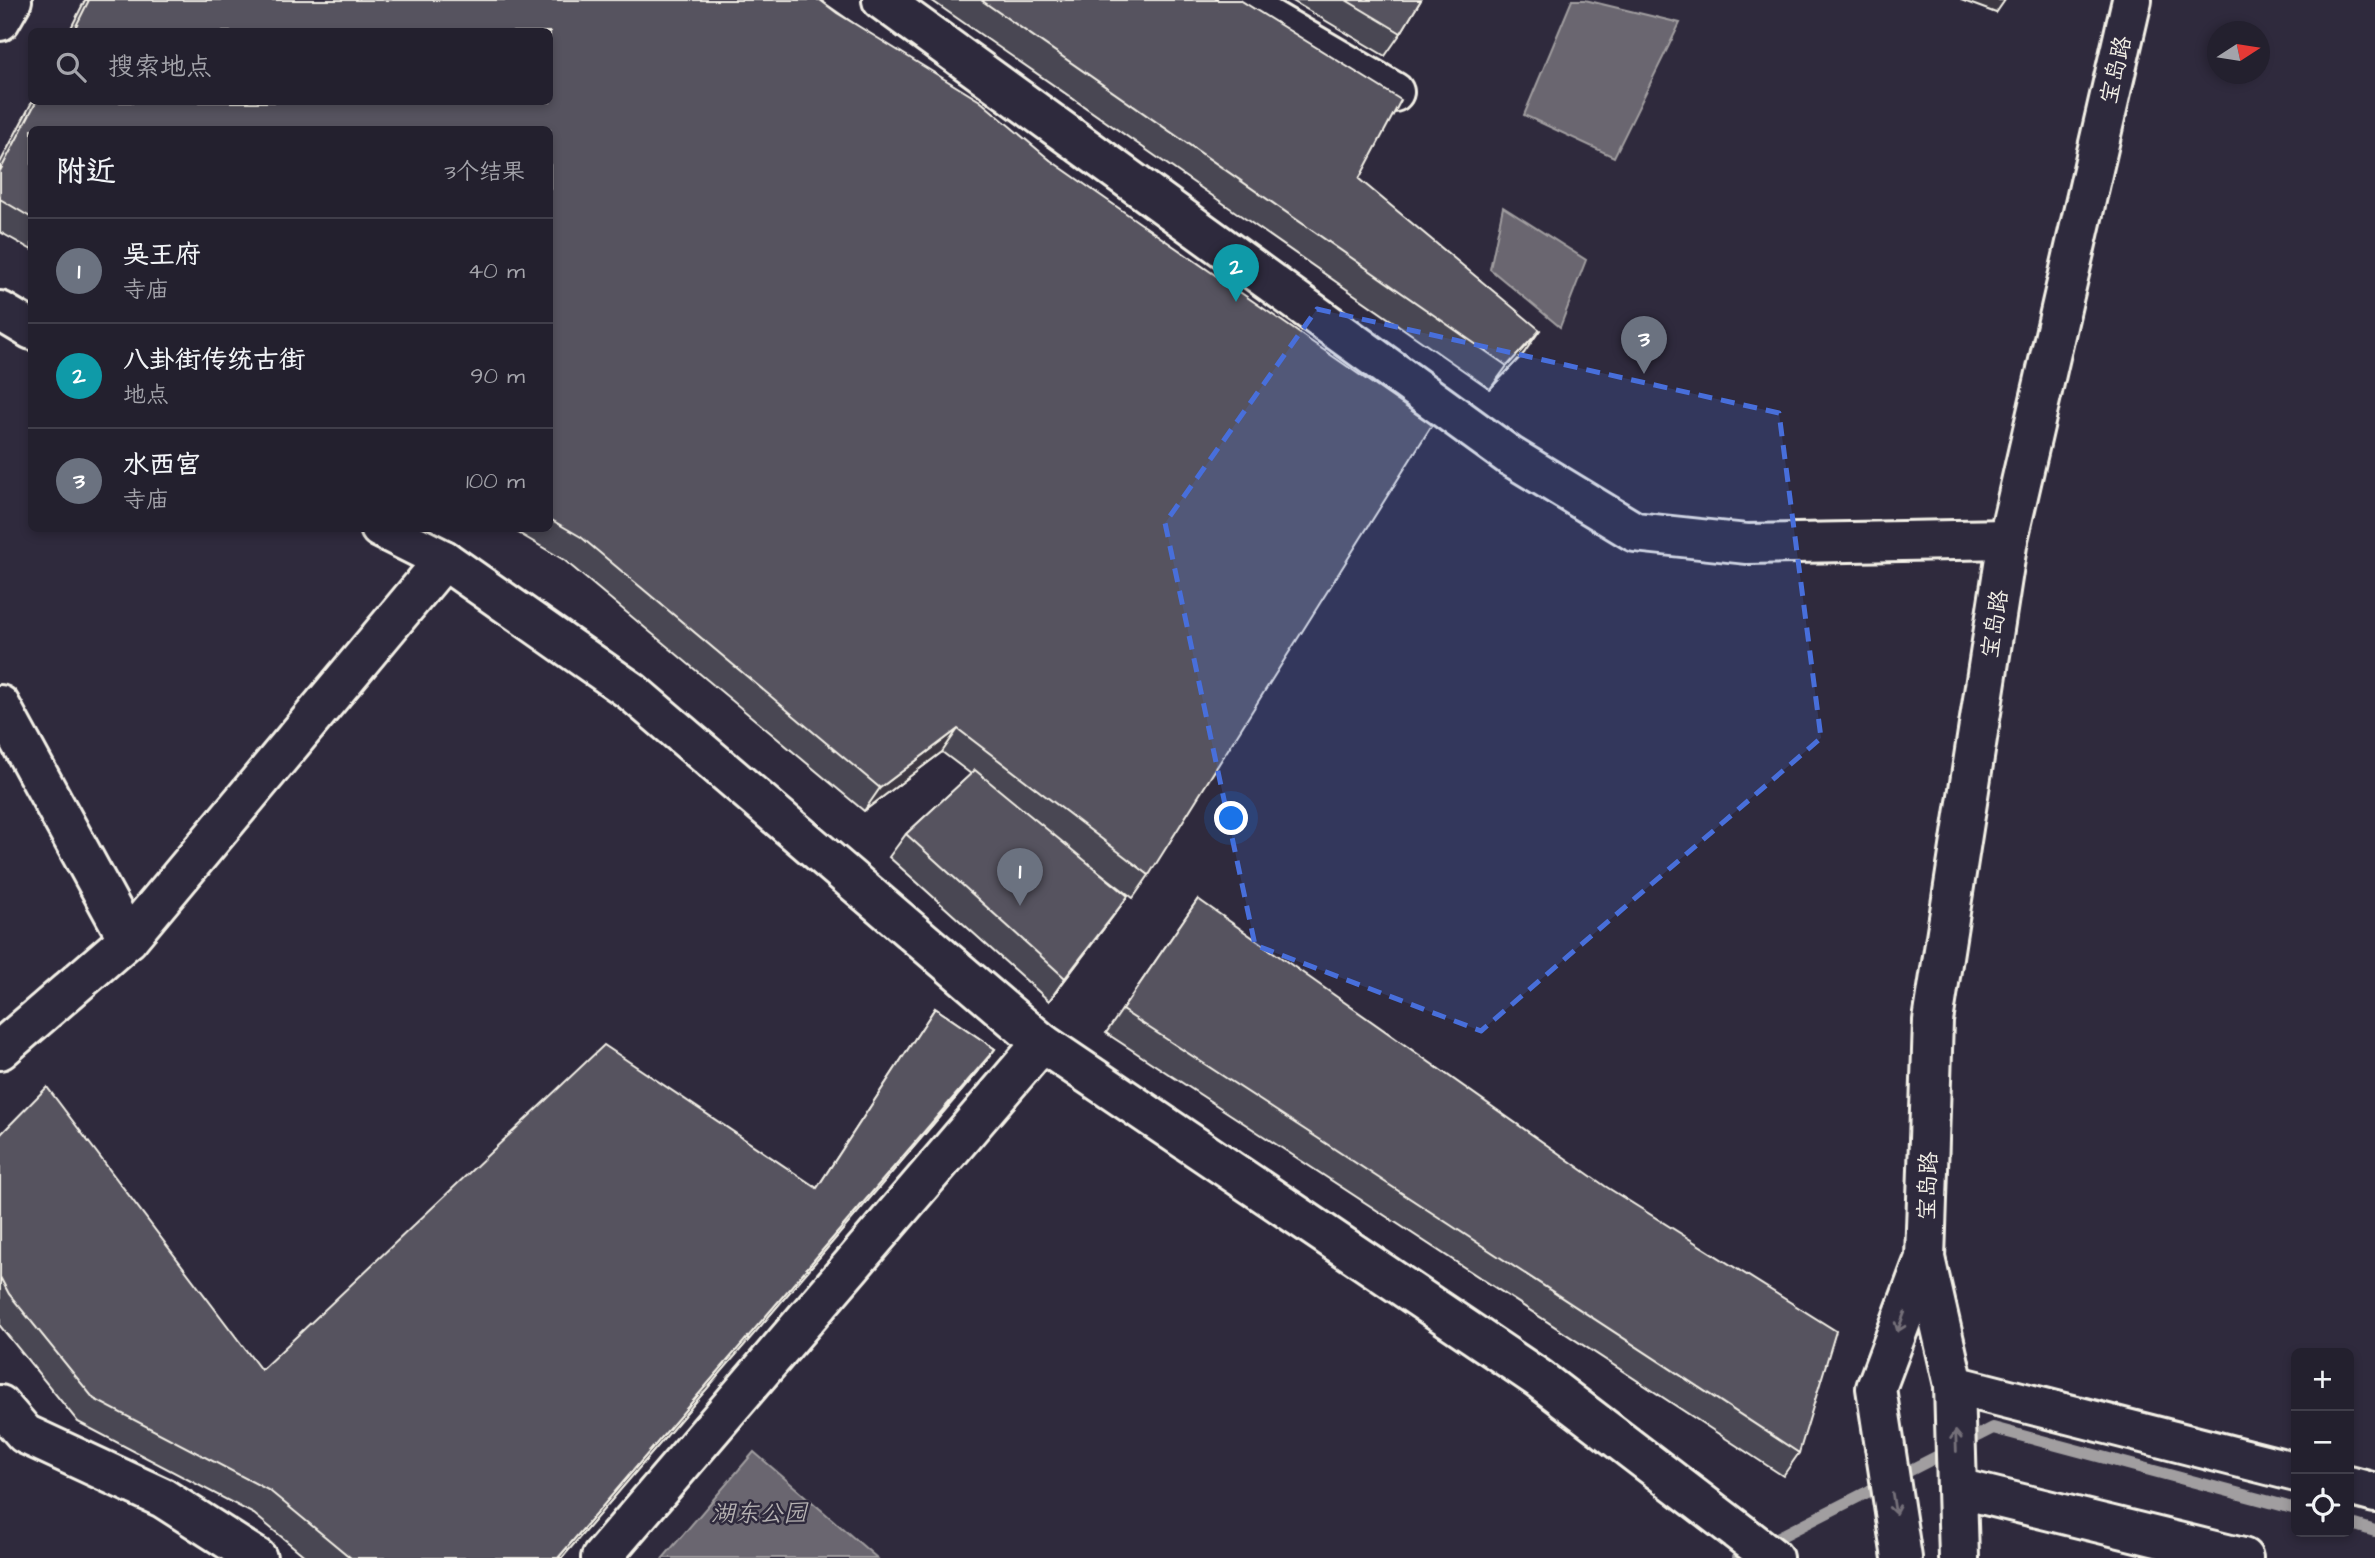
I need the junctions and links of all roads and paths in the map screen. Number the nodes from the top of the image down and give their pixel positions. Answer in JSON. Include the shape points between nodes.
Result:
{"nodes":[{"id":1,"x":12,"y":0,"type":"edge"},
{"id":2,"x":882,"y":0,"type":"edge"},
{"id":3,"x":1237,"y":0,"type":"edge"},
{"id":4,"x":2132,"y":0,"type":"edge"},
{"id":5,"x":0,"y":21,"type":"edge"},
{"id":6,"x":1394,"y":92,"type":"edge"},
{"id":7,"x":0,"y":312,"type":"edge"},
{"id":8,"x":28,"y":328,"type":"edge"},
{"id":9,"x":388,"y":532,"type":"edge"},
{"id":10,"x":2008,"y":540,"type":"junction"},
{"id":11,"x":443,"y":560,"type":"junction"},
{"id":12,"x":0,"y":705,"type":"edge"},
{"id":13,"x":128,"y":939,"type":"junction"},
{"id":14,"x":1042,"y":1043,"type":"junction"},
{"id":15,"x":0,"y":1050,"type":"edge"},
{"id":16,"x":1925,"y":1258,"type":"junction"},
{"id":17,"x":1954,"y":1385,"type":"junction"},
{"id":18,"x":0,"y":1405,"type":"edge"},
{"id":19,"x":2291,"y":1471,"type":"edge"},
{"id":20,"x":2354,"y":1487,"type":"edge"},
{"id":21,"x":1957,"y":1488,"type":"junction"},
{"id":22,"x":2375,"y":1493,"type":"edge"},
{"id":23,"x":257,"y":1558,"type":"edge"},
{"id":24,"x":601,"y":1558,"type":"edge"},
{"id":25,"x":1773,"y":1558,"type":"edge"},
{"id":26,"x":1902,"y":1558,"type":"edge"},
{"id":27,"x":1959,"y":1558,"type":"edge"},
{"id":28,"x":2243,"y":1558,"type":"edge"}],
"edges":[{"from":1,"to":5,"type":"street"},
{"from":2,"to":10,"type":"street","via":[[1510,456],[1635,532],[1747,544]]},
{"from":3,"to":6,"type":"street"},
{"from":4,"to":10,"type":"street","name":"宝岛路"},
{"from":7,"to":8,"type":"street"},
{"from":9,"to":11,"type":"street"},
{"from":10,"to":16,"type":"street","name":"宝岛路","via":[[1933,1021]]},
{"from":11,"to":13,"type":"street"},
{"from":11,"to":14,"type":"street","via":[[631,691]]},
{"from":12,"to":13,"type":"street"},
{"from":13,"to":15,"type":"street"},
{"from":14,"to":24,"type":"street"},
{"from":14,"to":25,"type":"street","via":[[1538,1378]]},
{"from":16,"to":17,"type":"street"},
{"from":16,"to":26,"type":"street","one_way":true,"via":[[1876,1388]]},
{"from":17,"to":19,"type":"street"},
{"from":21,"to":17,"type":"street","one_way":true},
{"from":18,"to":23,"type":"street","via":[[25,1434],[163,1498]]},
{"from":20,"to":22,"type":"street"},
{"from":21,"to":27,"type":"street"},
{"from":21,"to":28,"type":"street"}]}
